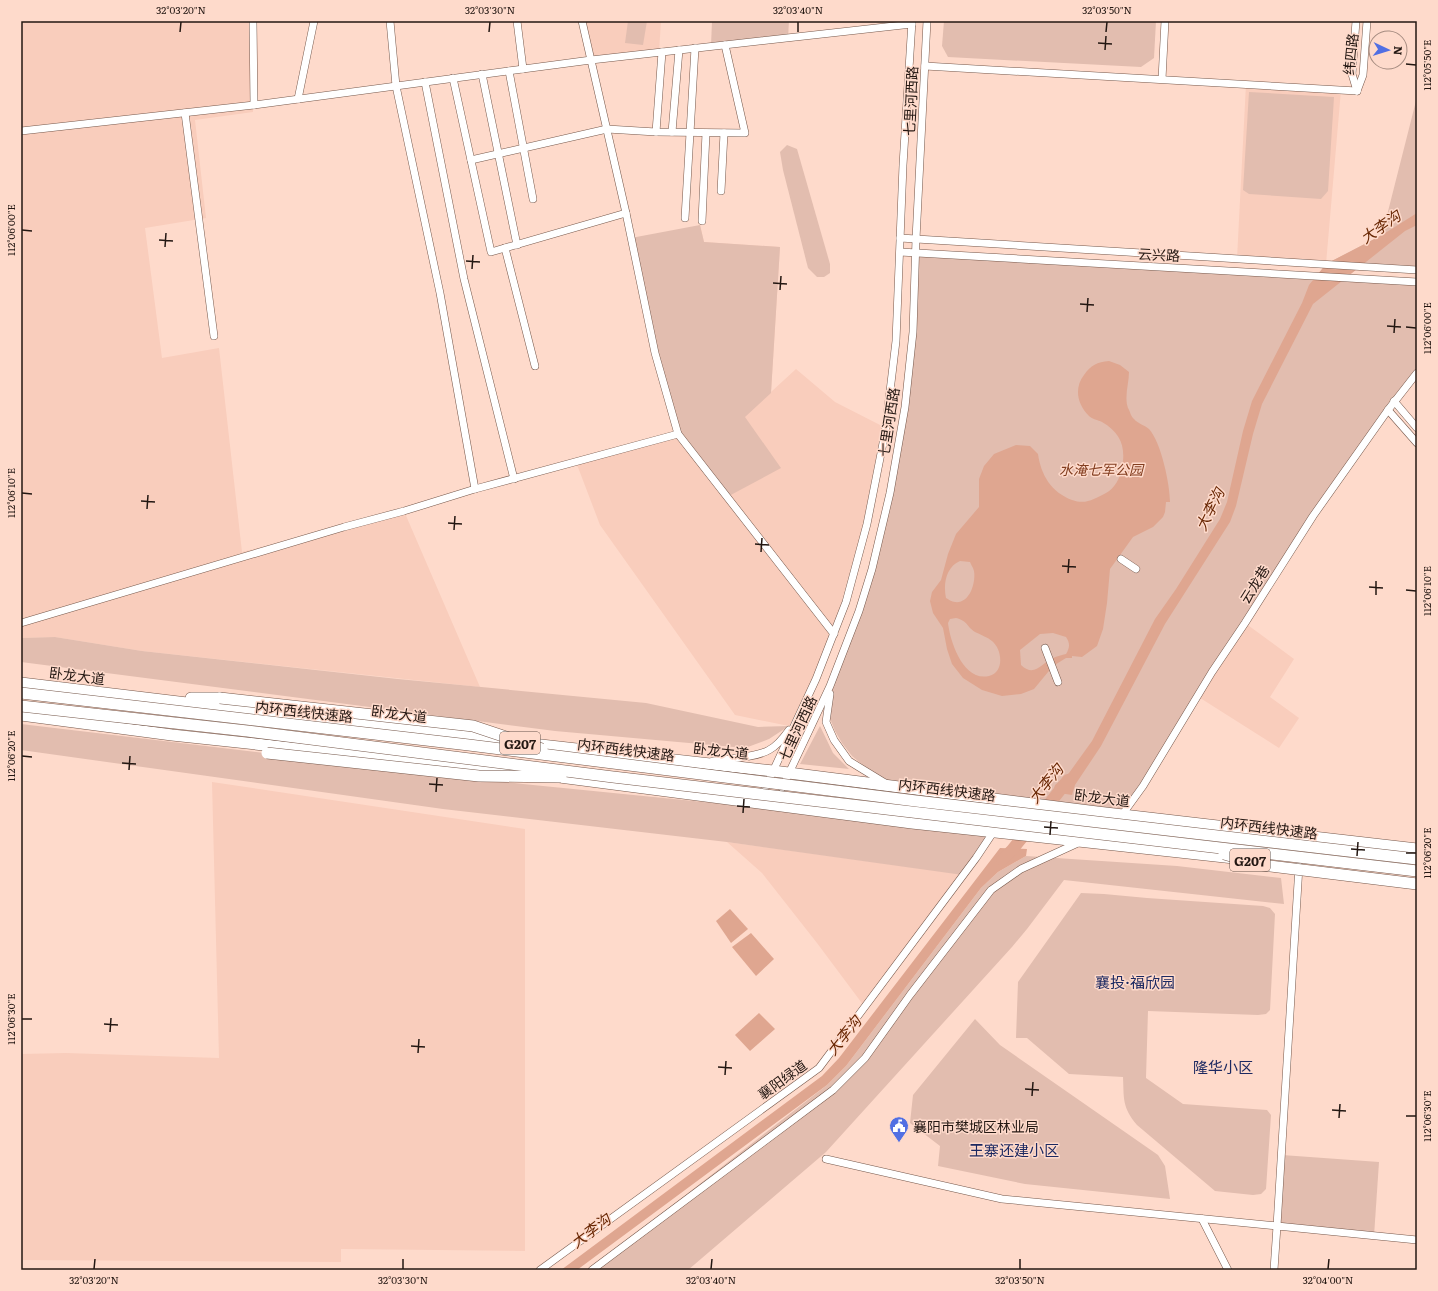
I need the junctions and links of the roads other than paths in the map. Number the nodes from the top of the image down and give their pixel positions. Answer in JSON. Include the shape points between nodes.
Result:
{"nodes":[{"id":1,"x":253,"y":21,"type":"edge"},
{"id":2,"x":314,"y":21,"type":"edge"},
{"id":3,"x":390,"y":21,"type":"edge"},
{"id":4,"x":517,"y":21,"type":"edge"},
{"id":5,"x":582,"y":21,"type":"edge"},
{"id":6,"x":928,"y":21,"type":"edge"},
{"id":7,"x":1165,"y":21,"type":"edge"},
{"id":8,"x":1356,"y":21,"type":"edge"},
{"id":9,"x":1367,"y":21,"type":"edge"},
{"id":10,"x":912,"y":22,"type":"edge"},
{"id":11,"x":725,"y":45,"type":"junction"},
{"id":12,"x":695,"y":48,"type":"junction"},
{"id":13,"x":679,"y":50,"type":"junction"},
{"id":14,"x":662,"y":52,"type":"junction"},
{"id":15,"x":591,"y":60,"type":"junction"},
{"id":16,"x":925,"y":66,"type":"junction"},
{"id":17,"x":523,"y":69,"type":"junction"},
{"id":18,"x":509,"y":71,"type":"junction"},
{"id":19,"x":482,"y":74,"type":"junction"},
{"id":20,"x":452,"y":78,"type":"junction"},
{"id":21,"x":1162,"y":79,"type":"junction"},
{"id":22,"x":426,"y":82,"type":"junction"},
{"id":23,"x":396,"y":86,"type":"junction"},
{"id":24,"x":1357,"y":90,"type":"junction"},
{"id":25,"x":298,"y":99,"type":"junction"},
{"id":26,"x":254,"y":105,"type":"junction"},
{"id":27,"x":185,"y":113,"type":"junction"},
{"id":28,"x":607,"y":129,"type":"junction"},
{"id":29,"x":21,"y":131,"type":"edge"},
{"id":30,"x":656,"y":132,"type":"junction"},
{"id":31,"x":672,"y":132,"type":"junction"},
{"id":32,"x":689,"y":133,"type":"junction"},
{"id":33,"x":706,"y":133,"type":"junction"},
{"id":34,"x":724,"y":133,"type":"junction"},
{"id":35,"x":524,"y":148,"type":"junction"},
{"id":36,"x":499,"y":154,"type":"junction"},
{"id":37,"x":471,"y":160,"type":"junction"},
{"id":38,"x":721,"y":191,"type":"dead end"},
{"id":39,"x":533,"y":199,"type":"dead end"},
{"id":40,"x":626,"y":213,"type":"junction"},
{"id":41,"x":685,"y":218,"type":"dead end"},
{"id":42,"x":702,"y":221,"type":"dead end"},
{"id":43,"x":900,"y":238,"type":"junction"},
{"id":44,"x":916,"y":239,"type":"junction"},
{"id":45,"x":517,"y":245,"type":"junction"},
{"id":46,"x":505,"y":248,"type":"junction"},
{"id":47,"x":900,"y":252,"type":"junction"},
{"id":48,"x":916,"y":253,"type":"junction"},
{"id":49,"x":1417,"y":270,"type":"edge"},
{"id":50,"x":1417,"y":282,"type":"edge"},
{"id":51,"x":214,"y":336,"type":"dead end"},
{"id":52,"x":535,"y":366,"type":"dead end"},
{"id":53,"x":1417,"y":373,"type":"edge"},
{"id":54,"x":1394,"y":402,"type":"junction"},
{"id":55,"x":1388,"y":410,"type":"junction"},
{"id":56,"x":1417,"y":428,"type":"edge"},
{"id":57,"x":678,"y":434,"type":"junction"},
{"id":58,"x":1417,"y":443,"type":"edge"},
{"id":59,"x":514,"y":479,"type":"junction"},
{"id":60,"x":475,"y":489,"type":"junction"},
{"id":61,"x":1121,"y":559,"type":"dead end"},
{"id":62,"x":1136,"y":569,"type":"dead end"},
{"id":63,"x":21,"y":623,"type":"edge"},
{"id":64,"x":834,"y":634,"type":"junction"},
{"id":65,"x":1044,"y":648,"type":"dead end"},
{"id":66,"x":1058,"y":682,"type":"dead end"},
{"id":67,"x":21,"y":683,"type":"edge"},
{"id":68,"x":830,"y":686,"type":"junction"},
{"id":69,"x":21,"y":694,"type":"edge"},
{"id":70,"x":146,"y":699,"type":"junction"},
{"id":71,"x":804,"y":704,"type":"junction"},
{"id":72,"x":21,"y":706,"type":"edge"},
{"id":73,"x":21,"y":715,"type":"edge"},
{"id":74,"x":172,"y":735,"type":"junction"},
{"id":75,"x":563,"y":756,"type":"junction"},
{"id":76,"x":701,"y":763,"type":"junction"},
{"id":77,"x":773,"y":771,"type":"junction"},
{"id":78,"x":790,"y":773,"type":"junction"},
{"id":79,"x":612,"y":777,"type":"junction"},
{"id":80,"x":888,"y":786,"type":"junction"},
{"id":81,"x":759,"y":803,"type":"junction"},
{"id":82,"x":773,"y":806,"type":"junction"},
{"id":83,"x":1122,"y":815,"type":"junction"},
{"id":84,"x":994,"y":831,"type":"junction"},
{"id":85,"x":1189,"y":833,"type":"junction"},
{"id":86,"x":1082,"y":841,"type":"junction"},
{"id":87,"x":1187,"y":844,"type":"junction"},
{"id":88,"x":1417,"y":849,"type":"edge"},
{"id":89,"x":1417,"y":853,"type":"edge"},
{"id":90,"x":1417,"y":859,"type":"edge"},
{"id":91,"x":1299,"y":865,"type":"junction"},
{"id":92,"x":1417,"y":871,"type":"edge"},
{"id":93,"x":1417,"y":880,"type":"edge"},
{"id":94,"x":1417,"y":884,"type":"edge"},
{"id":95,"x":826,"y":1159,"type":"dead end"},
{"id":96,"x":1202,"y":1219,"type":"junction"},
{"id":97,"x":1277,"y":1226,"type":"junction"},
{"id":98,"x":1417,"y":1240,"type":"edge"},
{"id":99,"x":540,"y":1270,"type":"edge"},
{"id":100,"x":592,"y":1270,"type":"edge"},
{"id":101,"x":1228,"y":1270,"type":"edge"},
{"id":102,"x":1274,"y":1270,"type":"edge"}],
"edges":[{"from":1,"to":26,"type":"street"},
{"from":2,"to":25,"type":"street"},
{"from":3,"to":23,"type":"street"},
{"from":4,"to":17,"type":"street"},
{"from":5,"to":15,"type":"street"},
{"from":6,"to":16,"type":"street","name":"七里河西路"},
{"from":7,"to":21,"type":"street"},
{"from":8,"to":24,"type":"street","name":"纬四路","via":[[1352,74]]},
{"from":9,"to":24,"type":"street","name":"纬四路","via":[[1363,75]]},
{"from":10,"to":11,"type":"street"},
{"from":10,"to":43,"type":"street","name":"七里河西路"},
{"from":11,"to":12,"type":"street"},
{"from":11,"to":34,"type":"street","via":[[745,134]]},
{"from":12,"to":13,"type":"street"},
{"from":12,"to":32,"type":"street"},
{"from":13,"to":14,"type":"street"},
{"from":13,"to":31,"type":"street"},
{"from":14,"to":15,"type":"street"},
{"from":14,"to":30,"type":"street"},
{"from":15,"to":17,"type":"street"},
{"from":15,"to":28,"type":"street"},
{"from":16,"to":21,"type":"street"},
{"from":16,"to":44,"type":"street","name":"七里河西路"},
{"from":17,"to":18,"type":"street"},
{"from":18,"to":19,"type":"street"},
{"from":18,"to":35,"type":"street"},
{"from":19,"to":20,"type":"street"},
{"from":19,"to":36,"type":"street"},
{"from":20,"to":22,"type":"street"},
{"from":20,"to":37,"type":"street"},
{"from":21,"to":24,"type":"street"},
{"from":22,"to":23,"type":"street"},
{"from":22,"to":59,"type":"street","via":[[464,278]]},
{"from":23,"to":25,"type":"street"},
{"from":23,"to":60,"type":"street","via":[[440,293]]},
{"from":25,"to":26,"type":"street"},
{"from":26,"to":27,"type":"street"},
{"from":27,"to":29,"type":"street"},
{"from":27,"to":51,"type":"street"},
{"from":28,"to":30,"type":"street"},
{"from":28,"to":35,"type":"street"},
{"from":28,"to":40,"type":"street"},
{"from":30,"to":31,"type":"street"},
{"from":31,"to":32,"type":"street"},
{"from":32,"to":33,"type":"street"},
{"from":32,"to":41,"type":"street"},
{"from":33,"to":34,"type":"street"},
{"from":33,"to":42,"type":"street"},
{"from":34,"to":38,"type":"street"},
{"from":35,"to":36,"type":"street"},
{"from":35,"to":39,"type":"street"},
{"from":36,"to":37,"type":"street"},
{"from":36,"to":45,"type":"street"},
{"from":37,"to":46,"type":"street","via":[[492,252]]},
{"from":40,"to":45,"type":"street"},
{"from":40,"to":57,"type":"street","via":[[655,353]]},
{"from":43,"to":44,"type":"street","name":"云兴路"},
{"from":43,"to":47,"type":"street","name":"七里河西路"},
{"from":44,"to":48,"type":"street","name":"七里河西路"},
{"from":44,"to":49,"type":"street","name":"云兴路"},
{"from":45,"to":46,"type":"street"},
{"from":46,"to":52,"type":"street"},
{"from":47,"to":48,"type":"street","name":"云兴路"},
{"from":47,"to":64,"type":"street","name":"七里河西路","via":[[896,341],[885,433],[867,524],[846,602]]},
{"from":48,"to":50,"type":"street","name":"云兴路"},
{"from":48,"to":68,"type":"street","name":"七里河西路","via":[[913,332],[905,407],[890,494],[859,611]]},
{"from":53,"to":54,"type":"street","name":"云龙巷"},
{"from":54,"to":55,"type":"street","name":"云龙巷"},
{"from":54,"to":56,"type":"street"},
{"from":55,"to":58,"type":"street"},
{"from":55,"to":83,"type":"street","name":"云龙巷","via":[[1313,516]]},
{"from":57,"to":59,"type":"street"},
{"from":57,"to":64,"type":"street"},
{"from":59,"to":60,"type":"street"},
{"from":60,"to":63,"type":"street"},
{"from":61,"to":62,"type":"street"},
{"from":64,"to":71,"type":"street","name":"七里河西路"},
{"from":65,"to":66,"type":"street"},
{"from":67,"to":70,"type":"highway","name":"卧龙大道","number":"G207"},
{"from":68,"to":78,"type":"street","name":"七里河西路"},
{"from":68,"to":80,"type":"street","via":[[826,722],[834,740],[849,761]]},
{"from":69,"to":75,"type":"highway","name":"内环西线快速路","bridge":true},
{"from":70,"to":75,"type":"highway","bridge":true,"via":[[220,698],[473,726]]},
{"from":70,"to":76,"type":"highway","name":"卧龙大道","number":"G207"},
{"from":71,"to":76,"type":"street","via":[[784,738],[769,750],[749,756]]},
{"from":71,"to":77,"type":"street","name":"七里河西路"},
{"from":72,"to":79,"type":"highway","name":"内环西线快速路","bridge":true,"via":[[247,731]]},
{"from":73,"to":74,"type":"highway","number":"G207"},
{"from":74,"to":79,"type":"highway","bridge":true,"via":[[267,753],[479,776]]},
{"from":74,"to":81,"type":"highway","number":"G207","via":[[556,776]]},
{"from":75,"to":85,"type":"highway","name":"内环西线快速路","bridge":true},
{"from":76,"to":77,"type":"highway","name":"卧龙大道","number":"G207"},
{"from":77,"to":78,"type":"highway","name":"卧龙大道","number":"G207"},
{"from":77,"to":81,"type":"street","name":"七里河西路"},
{"from":78,"to":80,"type":"highway","name":"卧龙大道","number":"G207"},
{"from":78,"to":82,"type":"street","name":"七里河西路"},
{"from":79,"to":87,"type":"highway","name":"内环西线快速路","bridge":true},
{"from":80,"to":83,"type":"highway","name":"卧龙大道","number":"G207"},
{"from":81,"to":82,"type":"highway","number":"G207"},
{"from":82,"to":84,"type":"highway","number":"G207"},
{"from":83,"to":88,"type":"highway","name":"卧龙大道","number":"G207"},
{"from":84,"to":86,"type":"highway","number":"G207"},
{"from":84,"to":99,"type":"street","name":"襄阳绿道","via":[[819,1068]]},
{"from":85,"to":89,"type":"highway","bridge":true,"via":[[1268,834]]},
{"from":85,"to":90,"type":"highway","name":"内环西线快速路","bridge":true},
{"from":86,"to":91,"type":"highway","number":"G207"},
{"from":86,"to":100,"type":"street","via":[[1021,869],[991,890],[865,1058],[833,1090]]},
{"from":87,"to":92,"type":"highway","name":"内环西线快速路","bridge":true},
{"from":87,"to":94,"type":"highway","bridge":true,"via":[[1262,865]]},
{"from":91,"to":93,"type":"highway","number":"G207"},
{"from":91,"to":97,"type":"street"},
{"from":95,"to":96,"type":"street","via":[[1002,1199]]},
{"from":96,"to":97,"type":"street"},
{"from":96,"to":101,"type":"street"},
{"from":97,"to":98,"type":"street"},
{"from":97,"to":102,"type":"street"}]}
